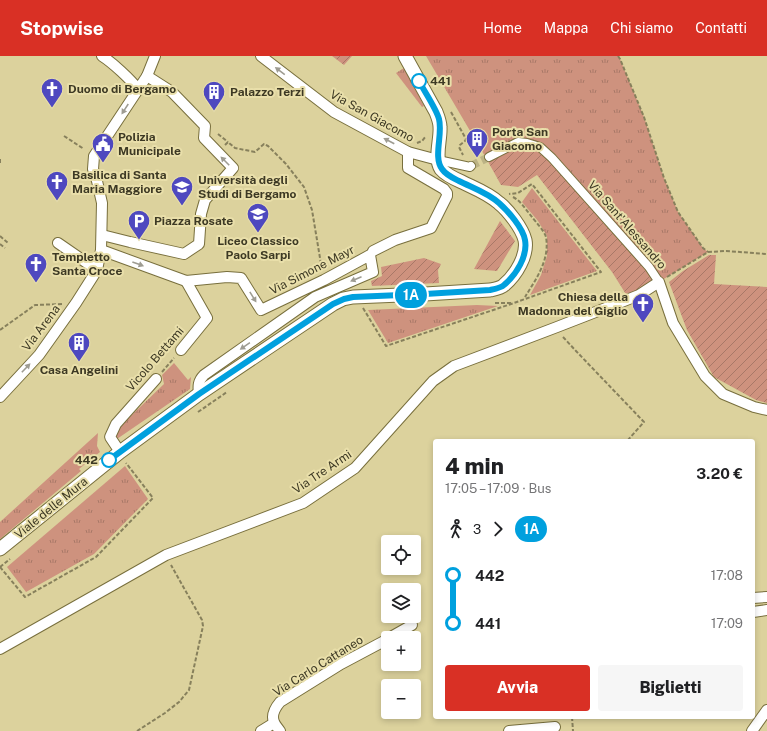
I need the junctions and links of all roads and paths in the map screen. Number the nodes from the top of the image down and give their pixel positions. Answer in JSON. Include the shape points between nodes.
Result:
{"nodes":[{"id":1,"x":102,"y":56,"type":"edge"},
{"id":2,"x":155,"y":56,"type":"edge"},
{"id":3,"x":260,"y":56,"type":"edge"},
{"id":4,"x":405,"y":56,"type":"edge"},
{"id":5,"x":618,"y":56,"type":"edge"},
{"id":6,"x":147,"y":76,"type":"junction"},
{"id":7,"x":138,"y":89,"type":"junction"},
{"id":8,"x":64,"y":136,"type":"dead end"},
{"id":9,"x":462,"y":143,"type":"dead end"},
{"id":10,"x":459,"y":149,"type":"dead end"},
{"id":11,"x":408,"y":152,"type":"junction"},
{"id":12,"x":219,"y":154,"type":"junction"},
{"id":13,"x":94,"y":156,"type":"junction"},
{"id":14,"x":489,"y":157,"type":"tunnel mouth"},
{"id":15,"x":0,"y":159,"type":"edge"},
{"id":16,"x":438,"y":160,"type":"junction"},
{"id":17,"x":0,"y":163,"type":"edge"},
{"id":18,"x":472,"y":166,"type":"tunnel mouth"},
{"id":19,"x":508,"y":195,"type":"dead end"},
{"id":20,"x":0,"y":236,"type":"edge"},
{"id":21,"x":102,"y":236,"type":"junction"},
{"id":22,"x":58,"y":243,"type":"dead end"},
{"id":23,"x":0,"y":244,"type":"edge"},
{"id":24,"x":8,"y":244,"type":"dead end"},
{"id":25,"x":5,"y":248,"type":"dead end"},
{"id":26,"x":102,"y":250,"type":"junction"},
{"id":27,"x":708,"y":252,"type":"junction"},
{"id":28,"x":371,"y":253,"type":"junction"},
{"id":29,"x":767,"y":254,"type":"edge"},
{"id":30,"x":97,"y":270,"type":"junction"},
{"id":31,"x":324,"y":280,"type":"junction"},
{"id":32,"x":186,"y":281,"type":"junction"},
{"id":33,"x":659,"y":282,"type":"junction"},
{"id":34,"x":76,"y":303,"type":"junction"},
{"id":35,"x":363,"y":308,"type":"dead end"},
{"id":36,"x":557,"y":328,"type":"junction"},
{"id":37,"x":0,"y":330,"type":"edge"},
{"id":38,"x":181,"y":350,"type":"joint"},
{"id":39,"x":156,"y":379,"type":"joint"},
{"id":40,"x":232,"y":389,"type":"dead end"},
{"id":41,"x":199,"y":394,"type":"junction"},
{"id":42,"x":0,"y":397,"type":"edge"},
{"id":43,"x":767,"y":410,"type":"edge"},
{"id":44,"x":192,"y":416,"type":"dead end"},
{"id":45,"x":629,"y":439,"type":"edge"},
{"id":46,"x":124,"y":456,"type":"junction"},
{"id":47,"x":0,"y":549,"type":"edge"},
{"id":48,"x":166,"y":555,"type":"junction"},
{"id":49,"x":12,"y":557,"type":"dead end"},
{"id":50,"x":0,"y":567,"type":"edge"},
{"id":51,"x":767,"y":597,"type":"edge"},
{"id":52,"x":755,"y":598,"type":"edge"},
{"id":53,"x":767,"y":610,"type":"edge"},
{"id":54,"x":755,"y":612,"type":"edge"},
{"id":55,"x":412,"y":625,"type":"dead end"},
{"id":56,"x":401,"y":631,"type":"edge"},
{"id":57,"x":381,"y":642,"type":"edge"},
{"id":58,"x":0,"y":648,"type":"edge"},
{"id":59,"x":767,"y":710,"type":"edge"},
{"id":60,"x":572,"y":719,"type":"edge"},
{"id":61,"x":274,"y":722,"type":"junction"},
{"id":62,"x":555,"y":727,"type":"dead end"},
{"id":63,"x":137,"y":731,"type":"edge"},
{"id":64,"x":261,"y":731,"type":"edge"},
{"id":65,"x":280,"y":731,"type":"edge"},
{"id":66,"x":509,"y":731,"type":"edge"},
{"id":67,"x":573,"y":731,"type":"edge"},
{"id":68,"x":752,"y":731,"type":"edge"}],
"edges":[{"from":1,"to":7,"type":"street"},
{"from":2,"to":6,"type":"street"},
{"from":11,"to":3,"type":"street","name":"Via San Giacomo","one_way":true,"via":[[334,112]]},
{"from":4,"to":16,"type":"street","via":[[439,119]]},
{"from":5,"to":27,"type":"path","via":[[644,117],[678,212]]},
{"from":6,"to":7,"type":"street"},
{"from":6,"to":12,"type":"street","via":[[172,92],[205,126],[204,138]]},
{"from":7,"to":13,"type":"street","one_way":true},
{"from":8,"to":13,"type":"path"},
{"from":9,"to":10,"type":"path"},
{"from":11,"to":16,"type":"street","name":"Via San Giacomo"},
{"from":11,"to":28,"type":"street","via":[[408,168],[444,189],[447,196],[431,228],[395,240]]},
{"from":21,"to":12,"type":"street","one_way":true,"via":[[184,254],[200,244],[201,214],[205,200],[233,168]]},
{"from":12,"to":31,"type":"path","via":[[228,142],[235,148],[255,152],[264,144],[286,164],[304,187],[312,210]]},
{"from":13,"to":21,"type":"street","via":[[93,169],[102,203]]},
{"from":14,"to":33,"type":"street","name":"Via Sant'Alessandro","via":[[518,142],[540,147]]},
{"from":15,"to":17,"type":"path"},
{"from":16,"to":18,"type":"street"},
{"from":16,"to":41,"type":"street","name":"Viale delle Mura","via":[[441,169],[451,177],[498,202],[523,233],[526,248],[524,255],[504,286],[490,290],[344,299],[323,310]]},
{"from":19,"to":35,"type":"path","via":[[518,193],[532,184],[601,272],[386,346]]},
{"from":20,"to":24,"type":"path"},
{"from":21,"to":26,"type":"street"},
{"from":22,"to":30,"type":"street"},
{"from":23,"to":25,"type":"path"},
{"from":26,"to":30,"type":"street","name":"Via Arena"},
{"from":26,"to":32,"type":"street","name":"Via Simone Mayr","one_way":true},
{"from":27,"to":29,"type":"path"},
{"from":27,"to":33,"type":"path"},
{"from":28,"to":31,"type":"street","name":"Via Simone Mayr"},
{"from":28,"to":41,"type":"street","name":"Via Simone Mayr","one_way":true,"via":[[373,272],[309,301],[204,375],[200,380]]},
{"from":30,"to":34,"type":"street","name":"Via Arena"},
{"from":32,"to":31,"type":"street","name":"Via Simone Mayr","one_way":true,"via":[[241,278],[261,310]]},
{"from":32,"to":38,"type":"street","name":"Vicolo Bettami","via":[[207,318]]},
{"from":33,"to":36,"type":"street","name":"Via Tre Armi","via":[[638,295]]},
{"from":33,"to":43,"type":"street","name":"Via Sant'Alessandro","via":[[673,323],[705,376],[723,394]]},
{"from":34,"to":37,"type":"path","via":[[35,305]]},
{"from":42,"to":34,"type":"street","name":"Via Arena","one_way":true,"via":[[39,355]]},
{"from":36,"to":45,"type":"path","via":[[644,422]]},
{"from":36,"to":48,"type":"street","name":"Via Tre Armi","via":[[454,366],[433,381],[355,468],[303,503]]},
{"from":38,"to":39,"type":"path","name":"Vicolo Bettami"},
{"from":39,"to":46,"type":"street","name":"Vicolo Bettami","via":[[116,424],[110,437]]},
{"from":40,"to":44,"type":"path"},
{"from":41,"to":46,"type":"street","name":"Viale delle Mura"},
{"from":46,"to":47,"type":"street","name":"Viale delle Mura"},
{"from":46,"to":50,"type":"path","via":[[125,462],[152,498],[96,556],[25,596]]},
{"from":48,"to":58,"type":"street","name":"Via Tre Armi"},
{"from":48,"to":63,"type":"path","via":[[203,626],[189,690],[179,702]]},
{"from":49,"to":50,"type":"path"},
{"from":51,"to":52,"type":"street"},
{"from":53,"to":54,"type":"street"},
{"from":55,"to":56,"type":"street","name":"Via Carlo Cattaneo"},
{"from":57,"to":61,"type":"street","name":"Via Carlo Cattaneo","via":[[280,702],[274,711]]},
{"from":59,"to":68,"type":"street"},
{"from":60,"to":67,"type":"path"},
{"from":61,"to":64,"type":"street"},
{"from":61,"to":65,"type":"street"},
{"from":62,"to":66,"type":"street"}]}
